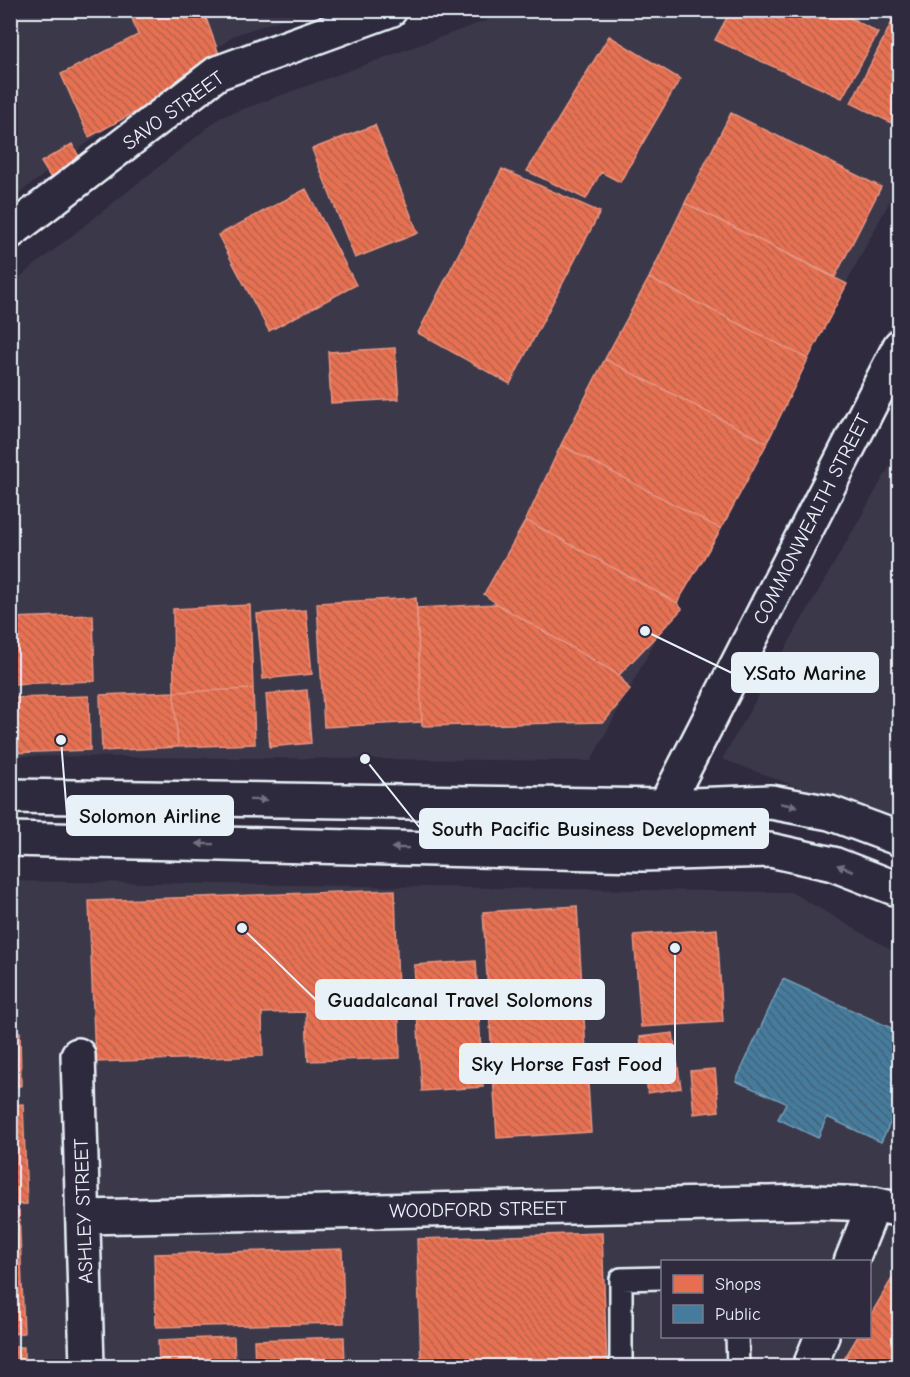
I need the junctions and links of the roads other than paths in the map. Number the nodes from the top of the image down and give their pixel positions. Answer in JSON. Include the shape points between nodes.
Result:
{"nodes":[{"id":1,"x":390,"y":10,"type":"edge"},
{"id":2,"x":10,"y":232,"type":"edge"},
{"id":3,"x":900,"y":346,"type":"edge"},
{"id":4,"x":10,"y":796,"type":"edge"},
{"id":5,"x":665,"y":806,"type":"junction"},
{"id":6,"x":10,"y":839,"type":"edge"},
{"id":7,"x":900,"y":839,"type":"edge"},
{"id":8,"x":643,"y":854,"type":"junction"},
{"id":9,"x":900,"y":890,"type":"edge"},
{"id":10,"x":78,"y":1055,"type":"dead end"},
{"id":11,"x":886,"y":1207,"type":"edge"},
{"id":12,"x":83,"y":1217,"type":"junction"},
{"id":13,"x":852,"y":1260,"type":"edge"},
{"id":14,"x":661,"y":1278,"type":"edge"},
{"id":15,"x":737,"y":1338,"type":"edge"},
{"id":16,"x":821,"y":1338,"type":"edge"},
{"id":17,"x":87,"y":1366,"type":"edge"},
{"id":18,"x":621,"y":1366,"type":"edge"},
{"id":19,"x":738,"y":1366,"type":"edge"},
{"id":20,"x":810,"y":1366,"type":"edge"}],
"edges":[{"from":1,"to":2,"type":"street","name":"SAVO STREET","via":[[217,73]]},
{"from":3,"to":5,"type":"street","name":"COMMONWEALTH STREET"},
{"from":4,"to":5,"type":"street","one_way":true},
{"from":5,"to":7,"type":"street","one_way":true,"via":[[771,802],[830,813]]},
{"from":5,"to":8,"type":"street","name":"COMMONWEALTH STREET"},
{"from":8,"to":6,"type":"street","one_way":true},
{"from":9,"to":8,"type":"street","one_way":true,"via":[[833,864],[770,850]]},
{"from":10,"to":12,"type":"street","name":"ASHLEY STREET"},
{"from":11,"to":12,"type":"street","name":"WOODFORD STREET","via":[[801,1203]]},
{"from":11,"to":13,"type":"street"},
{"from":12,"to":17,"type":"street","name":"ASHLEY STREET"},
{"from":14,"to":18,"type":"lane","via":[[621,1279]]},
{"from":15,"to":19,"type":"lane"},
{"from":16,"to":20,"type":"street"}]}
